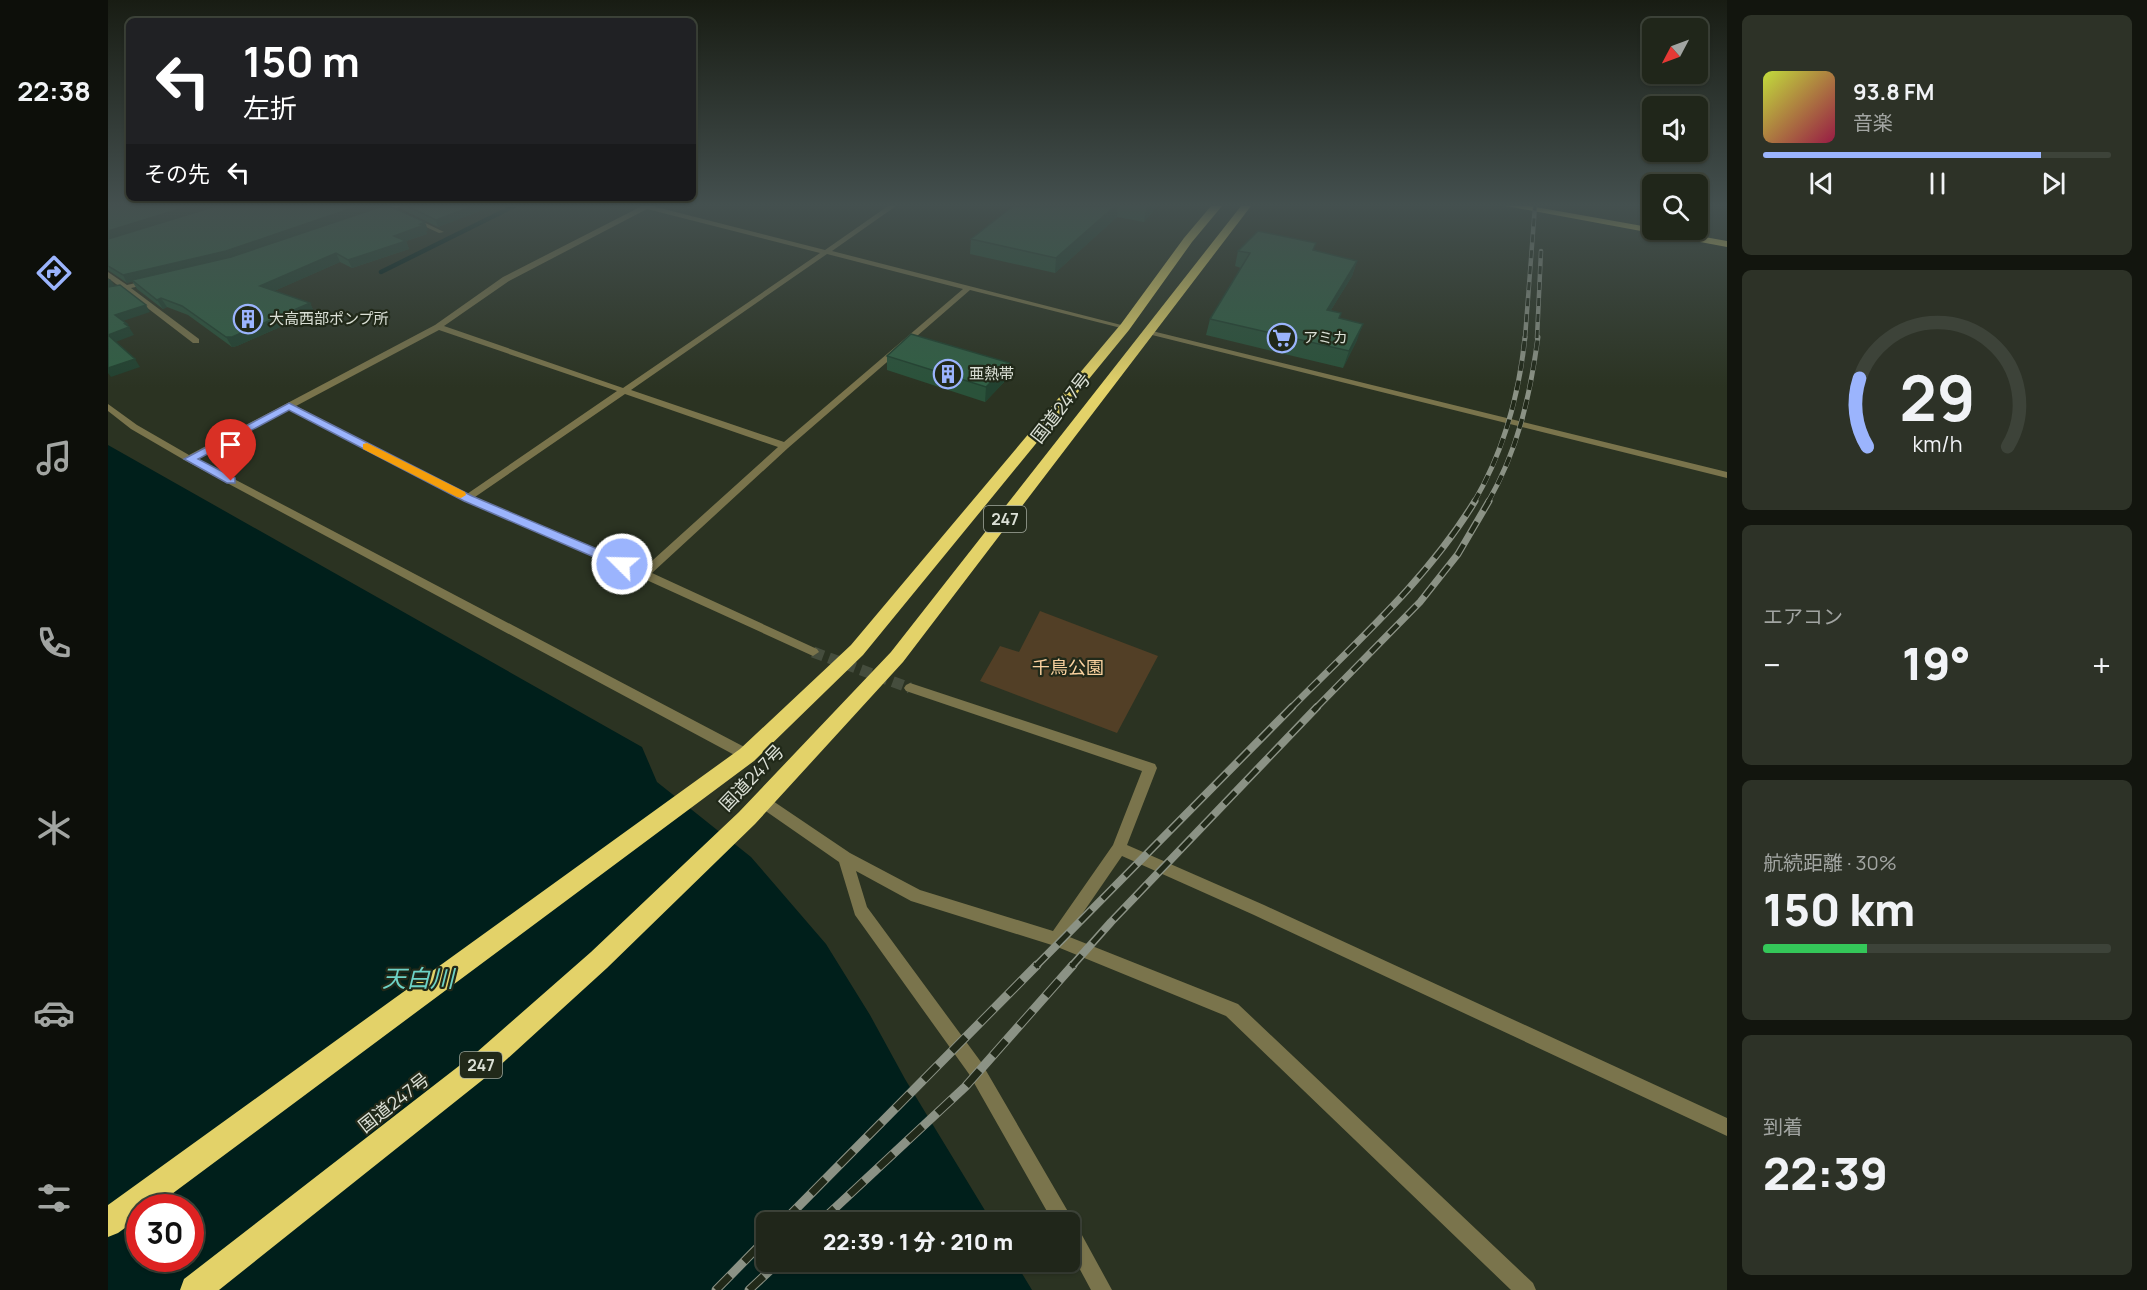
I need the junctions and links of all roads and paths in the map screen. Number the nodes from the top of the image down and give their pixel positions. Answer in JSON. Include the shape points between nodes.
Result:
{"nodes":[{"id":1,"x":531,"y":266,"type":"edge"},
{"id":2,"x":807,"y":266,"type":"edge"},
{"id":3,"x":883,"y":266,"type":"edge"},
{"id":4,"x":1169,"y":266,"type":"edge"},
{"id":5,"x":1201,"y":266,"type":"edge"},
{"id":6,"x":108,"y":274,"type":"edge"},
{"id":7,"x":158,"y":279,"type":"edge"},
{"id":8,"x":126,"y":287,"type":"junction"},
{"id":9,"x":968,"y":288,"type":"junction"},
{"id":10,"x":108,"y":292,"type":"edge"},
{"id":11,"x":438,"y":327,"type":"junction"},
{"id":12,"x":1125,"y":327,"type":"junction"},
{"id":13,"x":1151,"y":332,"type":"junction"},
{"id":14,"x":196,"y":341,"type":"dead end"},
{"id":15,"x":625,"y":391,"type":"junction"},
{"id":16,"x":289,"y":406,"type":"junction"},
{"id":17,"x":108,"y":407,"type":"edge"},
{"id":18,"x":785,"y":446,"type":"junction"},
{"id":19,"x":189,"y":459,"type":"junction"},
{"id":20,"x":1727,"y":475,"type":"edge"},
{"id":21,"x":468,"y":498,"type":"junction"},
{"id":22,"x":644,"y":574,"type":"junction"},
{"id":23,"x":813,"y":652,"type":"tunnel mouth"},
{"id":24,"x":910,"y":688,"type":"tunnel mouth"},
{"id":25,"x":747,"y":755,"type":"junction"},
{"id":26,"x":755,"y":809,"type":"junction"},
{"id":27,"x":1119,"y":848,"type":"junction"},
{"id":28,"x":845,"y":858,"type":"junction"},
{"id":29,"x":1056,"y":939,"type":"junction"},
{"id":30,"x":1727,"y":1127,"type":"edge"},
{"id":31,"x":1057,"y":1212,"type":"edge"},
{"id":32,"x":108,"y":1223,"type":"edge"},
{"id":33,"x":1080,"y":1251,"type":"edge"},
{"id":34,"x":195,"y":1290,"type":"edge"},
{"id":35,"x":1102,"y":1290,"type":"edge"},
{"id":36,"x":1526,"y":1290,"type":"edge"}],
"edges":[{"from":1,"to":11,"type":"street"},
{"from":2,"to":15,"type":"street"},
{"from":3,"to":9,"type":"street"},
{"from":4,"to":12,"type":"highway","name":"国道247号","number":"247"},
{"from":5,"to":13,"type":"highway","name":"国道247号","number":"247"},
{"from":6,"to":8,"type":"street"},
{"from":7,"to":8,"type":"street"},
{"from":8,"to":10,"type":"street"},
{"from":8,"to":14,"type":"street"},
{"from":9,"to":12,"type":"street"},
{"from":9,"to":18,"type":"street"},
{"from":11,"to":15,"type":"street"},
{"from":11,"to":16,"type":"street"},
{"from":12,"to":25,"type":"highway","name":"国道247号","number":"247","via":[[857,650]]},
{"from":13,"to":20,"type":"street"},
{"from":13,"to":26,"type":"highway","name":"国道247号","number":"247","via":[[897,657]]},
{"from":15,"to":18,"type":"street"},
{"from":15,"to":21,"type":"street"},
{"from":16,"to":19,"type":"street"},
{"from":16,"to":21,"type":"street"},
{"from":17,"to":19,"type":"street"},
{"from":18,"to":22,"type":"street"},
{"from":19,"to":25,"type":"street"},
{"from":21,"to":22,"type":"street"},
{"from":22,"to":23,"type":"street"},
{"from":24,"to":27,"type":"street","via":[[1150,768]]},
{"from":25,"to":32,"type":"highway","name":"国道247号","number":"247"},
{"from":26,"to":28,"type":"street"},
{"from":26,"to":34,"type":"highway","name":"国道247号","number":"247","via":[[599,960],[486,1061]]},
{"from":27,"to":29,"type":"street"},
{"from":27,"to":30,"type":"street"},
{"from":28,"to":29,"type":"street","via":[[916,896]]},
{"from":28,"to":31,"type":"street","via":[[860,910],[975,1068]]},
{"from":29,"to":36,"type":"street","via":[[1232,1010]]},
{"from":33,"to":35,"type":"street"}]}
